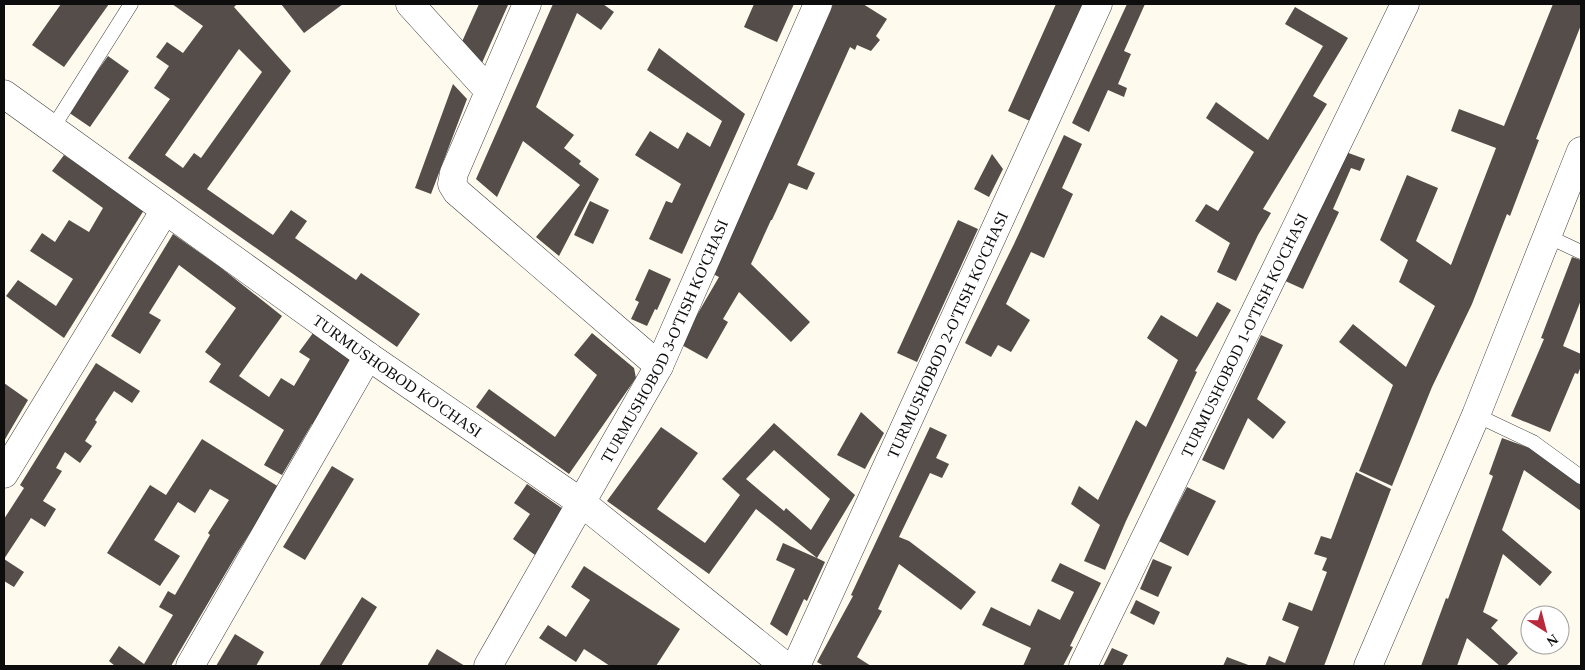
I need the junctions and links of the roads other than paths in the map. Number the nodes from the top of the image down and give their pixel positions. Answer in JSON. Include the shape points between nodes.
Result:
{"nodes":[{"id":1,"x":131,"y":4,"type":"edge"},
{"id":2,"x":410,"y":4,"type":"edge"},
{"id":3,"x":527,"y":4,"type":"edge"},
{"id":4,"x":818,"y":4,"type":"edge"},
{"id":5,"x":1098,"y":4,"type":"edge"},
{"id":6,"x":1405,"y":4,"type":"edge"},
{"id":7,"x":489,"y":91,"type":"junction"},
{"id":8,"x":4,"y":94,"type":"edge"},
{"id":9,"x":52,"y":128,"type":"junction"},
{"id":10,"x":1581,"y":151,"type":"edge"},
{"id":11,"x":165,"y":210,"type":"junction"},
{"id":12,"x":1547,"y":236,"type":"junction"},
{"id":13,"x":1581,"y":252,"type":"edge"},
{"id":14,"x":368,"y":356,"type":"junction"},
{"id":15,"x":659,"y":366,"type":"junction"},
{"id":16,"x":1476,"y":415,"type":"junction"},
{"id":17,"x":4,"y":474,"type":"edge"},
{"id":18,"x":1581,"y":476,"type":"edge"},
{"id":19,"x":582,"y":503,"type":"junction"},
{"id":20,"x":190,"y":666,"type":"edge"},
{"id":21,"x":488,"y":666,"type":"edge"},
{"id":22,"x":785,"y":666,"type":"edge"},
{"id":23,"x":796,"y":666,"type":"edge"},
{"id":24,"x":1083,"y":666,"type":"edge"},
{"id":25,"x":1368,"y":666,"type":"edge"}],
"edges":[{"from":1,"to":9,"type":"lane"},
{"from":2,"to":7,"type":"street"},
{"from":3,"to":7,"type":"street"},
{"from":4,"to":15,"type":"street","name":"TURMUSHOBOD 3-O'TISH KO'CHASI"},
{"from":5,"to":23,"type":"street","name":"TURMUSHOBOD 2-O'TISH KO'CHASI"},
{"from":6,"to":24,"type":"street","name":"TURMUSHOBOD 1-O'TISH KO'CHASI"},
{"from":7,"to":15,"type":"street","via":[[452,184],[457,192]]},
{"from":8,"to":9,"type":"street","name":"TURMUSHOBOD KO'CHASI"},
{"from":9,"to":11,"type":"street","name":"TURMUSHOBOD KO'CHASI"},
{"from":10,"to":12,"type":"street"},
{"from":11,"to":14,"type":"street","name":"TURMUSHOBOD KO'CHASI"},
{"from":11,"to":17,"type":"street"},
{"from":12,"to":13,"type":"lane"},
{"from":12,"to":16,"type":"street"},
{"from":14,"to":19,"type":"street","name":"TURMUSHOBOD KO'CHASI"},
{"from":14,"to":20,"type":"street"},
{"from":15,"to":19,"type":"street","name":"TURMUSHOBOD 3-O'TISH KO'CHASI"},
{"from":16,"to":18,"type":"lane","via":[[1533,442]]},
{"from":16,"to":25,"type":"street"},
{"from":19,"to":21,"type":"street","name":"TURMUSHOBOD 3-O'TISH KO'CHASI"},
{"from":19,"to":22,"type":"street","name":"TURMUSHOBOD KO'CHASI"}]}
